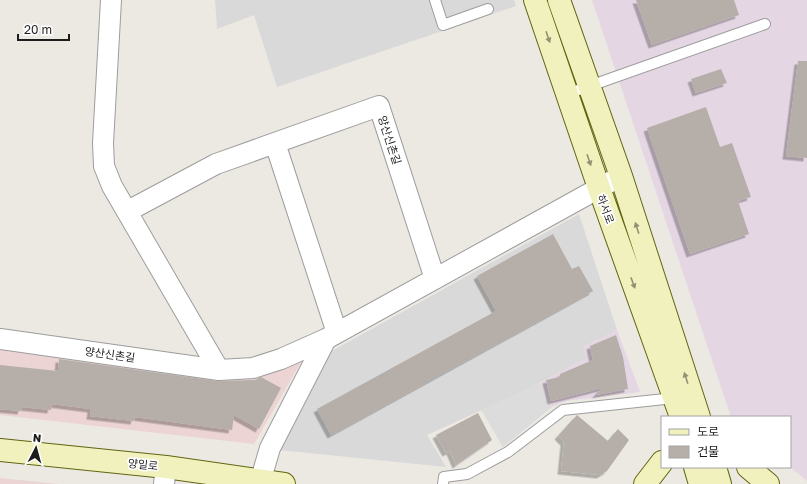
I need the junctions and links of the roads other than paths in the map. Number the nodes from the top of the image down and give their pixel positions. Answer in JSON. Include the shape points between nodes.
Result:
{"nodes":[{"id":1,"x":111,"y":0,"type":"edge"},
{"id":2,"x":435,"y":0,"type":"edge"},
{"id":3,"x":535,"y":0,"type":"edge"},
{"id":4,"x":559,"y":0,"type":"edge"},
{"id":5,"x":488,"y":9,"type":"dead end"},
{"id":6,"x":765,"y":24,"type":"dead end"},
{"id":7,"x":589,"y":86,"type":"junction"},
{"id":8,"x":567,"y":94,"type":"junction"},
{"id":9,"x":275,"y":143,"type":"junction"},
{"id":10,"x":621,"y":176,"type":"junction"},
{"id":11,"x":599,"y":188,"type":"junction"},
{"id":12,"x":128,"y":212,"type":"junction"},
{"id":13,"x":435,"y":279,"type":"junction"},
{"id":14,"x":332,"y":336,"type":"junction"},
{"id":15,"x":0,"y":338,"type":"edge"},
{"id":16,"x":219,"y":370,"type":"junction"},
{"id":17,"x":690,"y":413,"type":"edge"},
{"id":18,"x":0,"y":450,"type":"edge"},
{"id":19,"x":661,"y":463,"type":"edge"},
{"id":20,"x":696,"y":468,"type":"edge"},
{"id":21,"x":715,"y":468,"type":"edge"},
{"id":22,"x":749,"y":468,"type":"edge"},
{"id":23,"x":165,"y":475,"type":"edge"},
{"id":24,"x":260,"y":482,"type":"junction"},
{"id":25,"x":284,"y":484,"type":"edge"},
{"id":26,"x":443,"y":484,"type":"edge"},
{"id":27,"x":645,"y":484,"type":"edge"},
{"id":28,"x":700,"y":484,"type":"edge"},
{"id":29,"x":720,"y":484,"type":"edge"},
{"id":30,"x":768,"y":484,"type":"edge"}],
"edges":[{"from":1,"to":12,"type":"street","via":[[104,166],[112,186]]},
{"from":2,"to":5,"type":"lane","via":[[443,25]]},
{"from":3,"to":8,"type":"main road","name":"하서로","one_way":true},
{"from":4,"to":7,"type":"main road"},
{"from":6,"to":7,"type":"lane"},
{"from":7,"to":8,"type":"lane"},
{"from":7,"to":10,"type":"main road"},
{"from":8,"to":11,"type":"main road","name":"하서로","one_way":true},
{"from":9,"to":12,"type":"street","name":"양산신촌길","via":[[216,164]]},
{"from":9,"to":13,"type":"street","name":"양산신촌길","via":[[379,106]]},
{"from":9,"to":14,"type":"street"},
{"from":10,"to":11,"type":"street","name":"양산신촌길"},
{"from":17,"to":10,"type":"main road","one_way":true},
{"from":11,"to":13,"type":"street","name":"양산신촌길"},
{"from":11,"to":17,"type":"main road","name":"하서로","one_way":true},
{"from":12,"to":16,"type":"street"},
{"from":13,"to":14,"type":"street","name":"양산신촌길"},
{"from":14,"to":16,"type":"street","name":"양산신촌길","via":[[281,359],[253,368]]},
{"from":14,"to":24,"type":"street","via":[[270,448]]},
{"from":15,"to":16,"type":"street","name":"양산신촌길"},
{"from":17,"to":26,"type":"lane","via":[[563,410],[508,452],[467,474],[444,477]]},
{"from":18,"to":23,"type":"main road","name":"양일로"},
{"from":19,"to":27,"type":"main road"},
{"from":20,"to":28,"type":"main road"},
{"from":21,"to":29,"type":"main road"},
{"from":22,"to":30,"type":"main road"},
{"from":23,"to":24,"type":"main road","name":"양일로"},
{"from":24,"to":25,"type":"main road","name":"양일로"}]}
